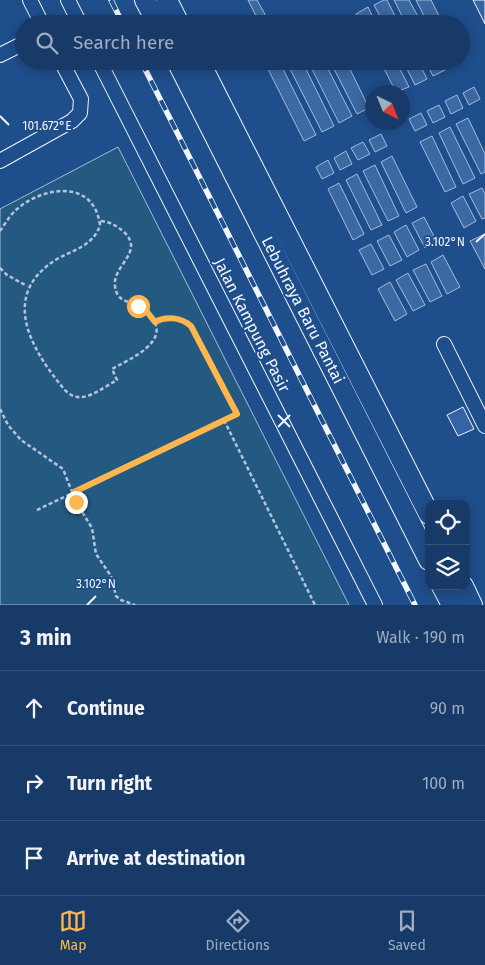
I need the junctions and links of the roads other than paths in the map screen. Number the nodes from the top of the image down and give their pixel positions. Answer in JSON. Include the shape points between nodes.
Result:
{"nodes":[{"id":1,"x":30,"y":0,"type":"edge"},
{"id":2,"x":68,"y":0,"type":"edge"},
{"id":3,"x":145,"y":0,"type":"edge"},
{"id":4,"x":167,"y":0,"type":"edge"},
{"id":5,"x":38,"y":15,"type":"edge"},
{"id":6,"x":76,"y":15,"type":"edge"},
{"id":7,"x":153,"y":15,"type":"edge"},
{"id":8,"x":174,"y":15,"type":"edge"},
{"id":9,"x":15,"y":48,"type":"edge"},
{"id":10,"x":0,"y":55,"type":"edge"},
{"id":11,"x":66,"y":70,"type":"edge"},
{"id":12,"x":104,"y":70,"type":"edge"},
{"id":13,"x":182,"y":70,"type":"edge"},
{"id":14,"x":204,"y":70,"type":"edge"},
{"id":15,"x":0,"y":161,"type":"edge"},
{"id":16,"x":444,"y":344,"type":"dead end"},
{"id":17,"x":485,"y":426,"type":"edge"},
{"id":18,"x":425,"y":506,"type":"edge"},
{"id":19,"x":425,"y":552,"type":"edge"},
{"id":20,"x":444,"y":590,"type":"edge"},
{"id":21,"x":465,"y":590,"type":"edge"},
{"id":22,"x":375,"y":605,"type":"edge"},
{"id":23,"x":452,"y":605,"type":"edge"},
{"id":24,"x":472,"y":605,"type":"edge"}],
"edges":[{"from":1,"to":5,"type":"street"},
{"from":2,"to":6,"type":"street"},
{"from":3,"to":7,"type":"highway"},
{"from":4,"to":8,"type":"highway"},
{"from":9,"to":10,"type":"street"},
{"from":11,"to":15,"type":"street","via":[[81,99],[80,113],[72,122]]},
{"from":12,"to":22,"type":"street","name":"Jalan Kampung Pasir"},
{"from":13,"to":19,"type":"highway","name":"Lebuhraya Baru Pantai"},
{"from":14,"to":18,"type":"highway","name":"Lebuhraya Baru Pantai"},
{"from":16,"to":17,"type":"street"},
{"from":20,"to":23,"type":"highway"},
{"from":21,"to":24,"type":"highway"}]}
